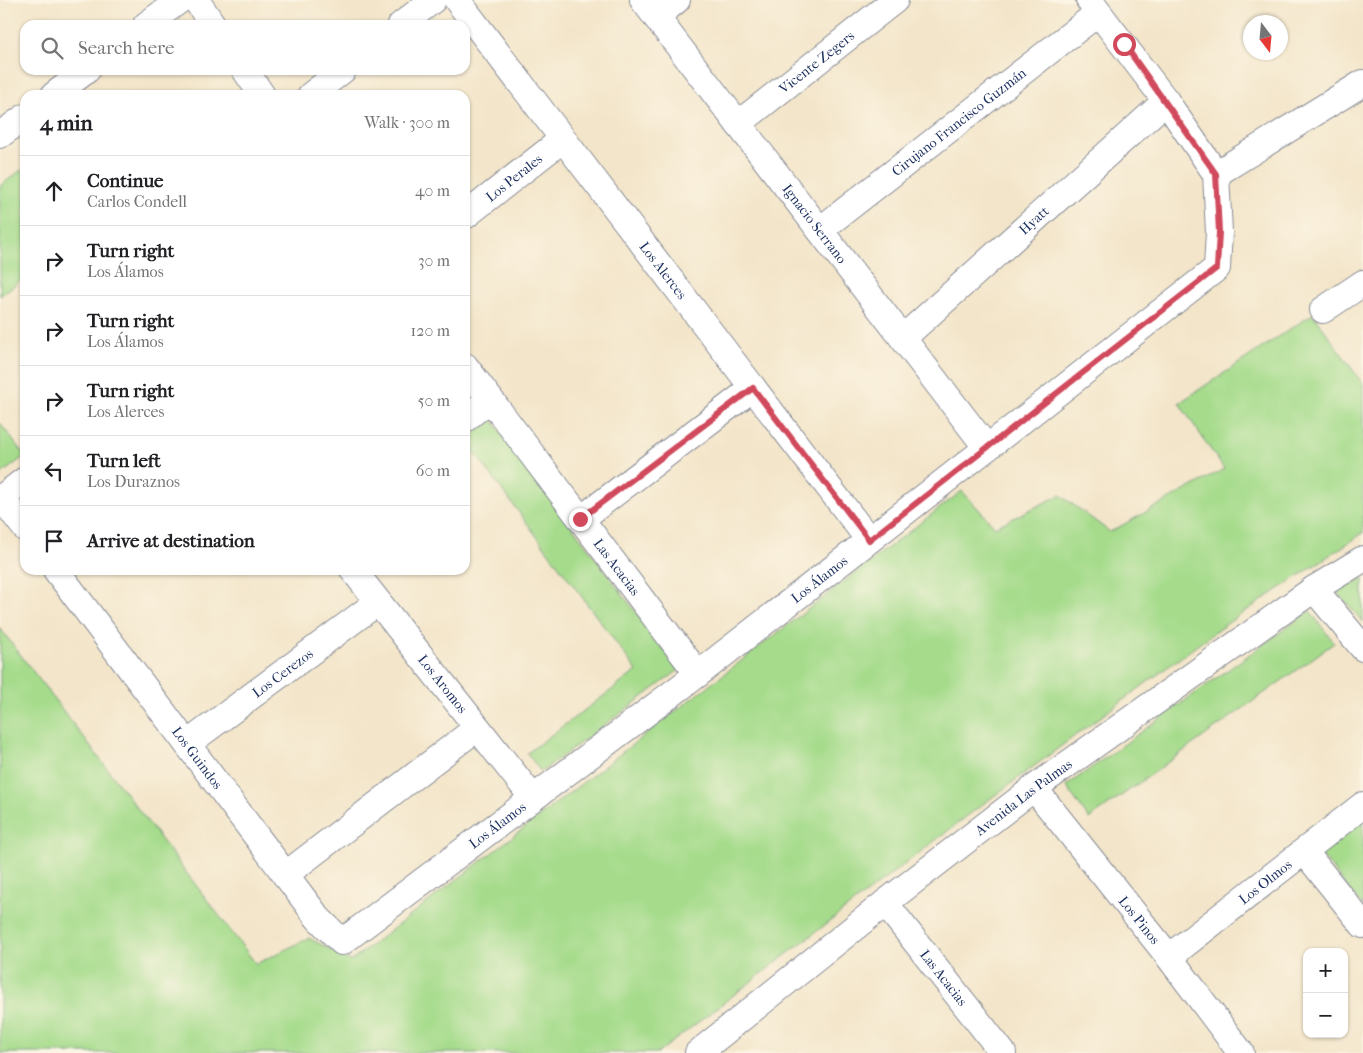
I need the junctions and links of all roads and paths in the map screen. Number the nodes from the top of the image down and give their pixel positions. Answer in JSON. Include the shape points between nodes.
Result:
{"nodes":[{"id":1,"x":180,"y":0,"type":"edge"},
{"id":2,"x":196,"y":0,"type":"edge"},
{"id":3,"x":433,"y":0,"type":"edge"},
{"id":4,"x":457,"y":0,"type":"edge"},
{"id":5,"x":677,"y":0,"type":"edge"},
{"id":6,"x":894,"y":0,"type":"edge"},
{"id":7,"x":1094,"y":6,"type":"edge"},
{"id":8,"x":650,"y":8,"type":"edge"},
{"id":9,"x":153,"y":20,"type":"edge"},
{"id":10,"x":210,"y":20,"type":"edge"},
{"id":11,"x":407,"y":20,"type":"edge"},
{"id":12,"x":80,"y":75,"type":"edge"},
{"id":13,"x":248,"y":75,"type":"edge"},
{"id":14,"x":337,"y":75,"type":"edge"},
{"id":15,"x":1363,"y":83,"type":"edge"},
{"id":16,"x":61,"y":90,"type":"edge"},
{"id":17,"x":259,"y":90,"type":"edge"},
{"id":18,"x":317,"y":90,"type":"edge"},
{"id":19,"x":1166,"y":101,"type":"junction"},
{"id":20,"x":20,"y":122,"type":"edge"},
{"id":21,"x":738,"y":124,"type":"junction"},
{"id":22,"x":0,"y":135,"type":"edge"},
{"id":23,"x":563,"y":139,"type":"junction"},
{"id":24,"x":1216,"y":174,"type":"junction"},
{"id":25,"x":470,"y":212,"type":"edge"},
{"id":26,"x":820,"y":230,"type":"junction"},
{"id":27,"x":1363,"y":283,"type":"edge"},
{"id":28,"x":1323,"y":310,"type":"dead end"},
{"id":29,"x":903,"y":338,"type":"junction"},
{"id":30,"x":470,"y":373,"type":"edge"},
{"id":31,"x":753,"y":388,"type":"junction"},
{"id":32,"x":490,"y":399,"type":"junction"},
{"id":33,"x":470,"y":415,"type":"edge"},
{"id":34,"x":987,"y":448,"type":"junction"},
{"id":35,"x":20,"y":484,"type":"edge"},
{"id":36,"x":1,"y":498,"type":"edge"},
{"id":37,"x":580,"y":519,"type":"junction"},
{"id":38,"x":20,"y":522,"type":"edge"},
{"id":39,"x":869,"y":540,"type":"junction"},
{"id":40,"x":1363,"y":559,"type":"edge"},
{"id":41,"x":60,"y":575,"type":"edge"},
{"id":42,"x":357,"y":575,"type":"edge"},
{"id":43,"x":1314,"y":589,"type":"junction"},
{"id":44,"x":378,"y":602,"type":"junction"},
{"id":45,"x":1363,"y":648,"type":"edge"},
{"id":46,"x":698,"y":674,"type":"junction"},
{"id":47,"x":478,"y":728,"type":"junction"},
{"id":48,"x":188,"y":744,"type":"junction"},
{"id":49,"x":1034,"y":788,"type":"junction"},
{"id":50,"x":533,"y":798,"type":"junction"},
{"id":51,"x":1363,"y":805,"type":"edge"},
{"id":52,"x":1304,"y":851,"type":"junction"},
{"id":53,"x":286,"y":875,"type":"junction"},
{"id":54,"x":885,"y":903,"type":"junction"},
{"id":55,"x":1363,"y":925,"type":"edge"},
{"id":56,"x":342,"y":942,"type":"joint"},
{"id":57,"x":1169,"y":957,"type":"junction"},
{"id":58,"x":708,"y":1050,"type":"edge"},
{"id":59,"x":1003,"y":1053,"type":"edge"},
{"id":60,"x":1241,"y":1053,"type":"edge"}],
"edges":[{"from":1,"to":9,"type":"street"},
{"from":2,"to":10,"type":"street"},
{"from":3,"to":11,"type":"street"},
{"from":4,"to":23,"type":"street","name":"Los Alerces"},
{"from":5,"to":8,"type":"street"},
{"from":6,"to":21,"type":"street","name":"Vicente Zegers"},
{"from":7,"to":19,"type":"street"},
{"from":7,"to":26,"type":"street","name":"Cirujano Francisco Guzmán"},
{"from":8,"to":21,"type":"street","name":"Ignacio Serrano"},
{"from":12,"to":16,"type":"street"},
{"from":13,"to":17,"type":"street"},
{"from":14,"to":18,"type":"street"},
{"from":15,"to":24,"type":"street"},
{"from":19,"to":24,"type":"street"},
{"from":19,"to":29,"type":"street","name":"Hyatt"},
{"from":20,"to":22,"type":"street"},
{"from":21,"to":26,"type":"street","name":"Ignacio Serrano"},
{"from":23,"to":25,"type":"street","name":"Los Perales"},
{"from":23,"to":31,"type":"street","name":"Los Alerces"},
{"from":24,"to":34,"type":"street","name":"Los Álamos","via":[[1217,268]]},
{"from":26,"to":29,"type":"street","name":"Ignacio Serrano"},
{"from":27,"to":28,"type":"street"},
{"from":29,"to":34,"type":"street","name":"Ignacio Serrano"},
{"from":30,"to":32,"type":"street","name":"Las Acacias"},
{"from":31,"to":37,"type":"street"},
{"from":31,"to":39,"type":"street","name":"Los Alerces"},
{"from":32,"to":33,"type":"street"},
{"from":32,"to":37,"type":"street","name":"Las Acacias"},
{"from":34,"to":39,"type":"street","name":"Los Álamos"},
{"from":35,"to":36,"type":"street"},
{"from":36,"to":38,"type":"street"},
{"from":37,"to":46,"type":"street","name":"Las Acacias"},
{"from":39,"to":46,"type":"street","name":"Los Álamos"},
{"from":40,"to":43,"type":"street","name":"Avenida Las Palmas"},
{"from":41,"to":48,"type":"street","name":"Los Guindos"},
{"from":42,"to":44,"type":"street","name":"Los Aromos"},
{"from":43,"to":45,"type":"street"},
{"from":43,"to":49,"type":"street","name":"Avenida Las Palmas"},
{"from":44,"to":47,"type":"street","name":"Los Aromos"},
{"from":44,"to":48,"type":"street","name":"Los Cerezos"},
{"from":46,"to":50,"type":"street","name":"Los Álamos"},
{"from":47,"to":50,"type":"street","name":"Los Aromos"},
{"from":47,"to":53,"type":"street"},
{"from":48,"to":53,"type":"street","name":"Los Guindos"},
{"from":49,"to":54,"type":"street","name":"Avenida Las Palmas"},
{"from":49,"to":57,"type":"street","name":"Los Pinos"},
{"from":50,"to":56,"type":"street","name":"Los Álamos"},
{"from":51,"to":52,"type":"street","name":"Los Olmos"},
{"from":52,"to":55,"type":"street"},
{"from":52,"to":57,"type":"street","name":"Los Olmos"},
{"from":53,"to":56,"type":"street","name":"Los Guindos","via":[[318,918]]},
{"from":54,"to":58,"type":"street","name":"Avenida Las Palmas"},
{"from":54,"to":59,"type":"street","name":"Las Acacias"},
{"from":57,"to":60,"type":"street","name":"Los Pinos"}]}
